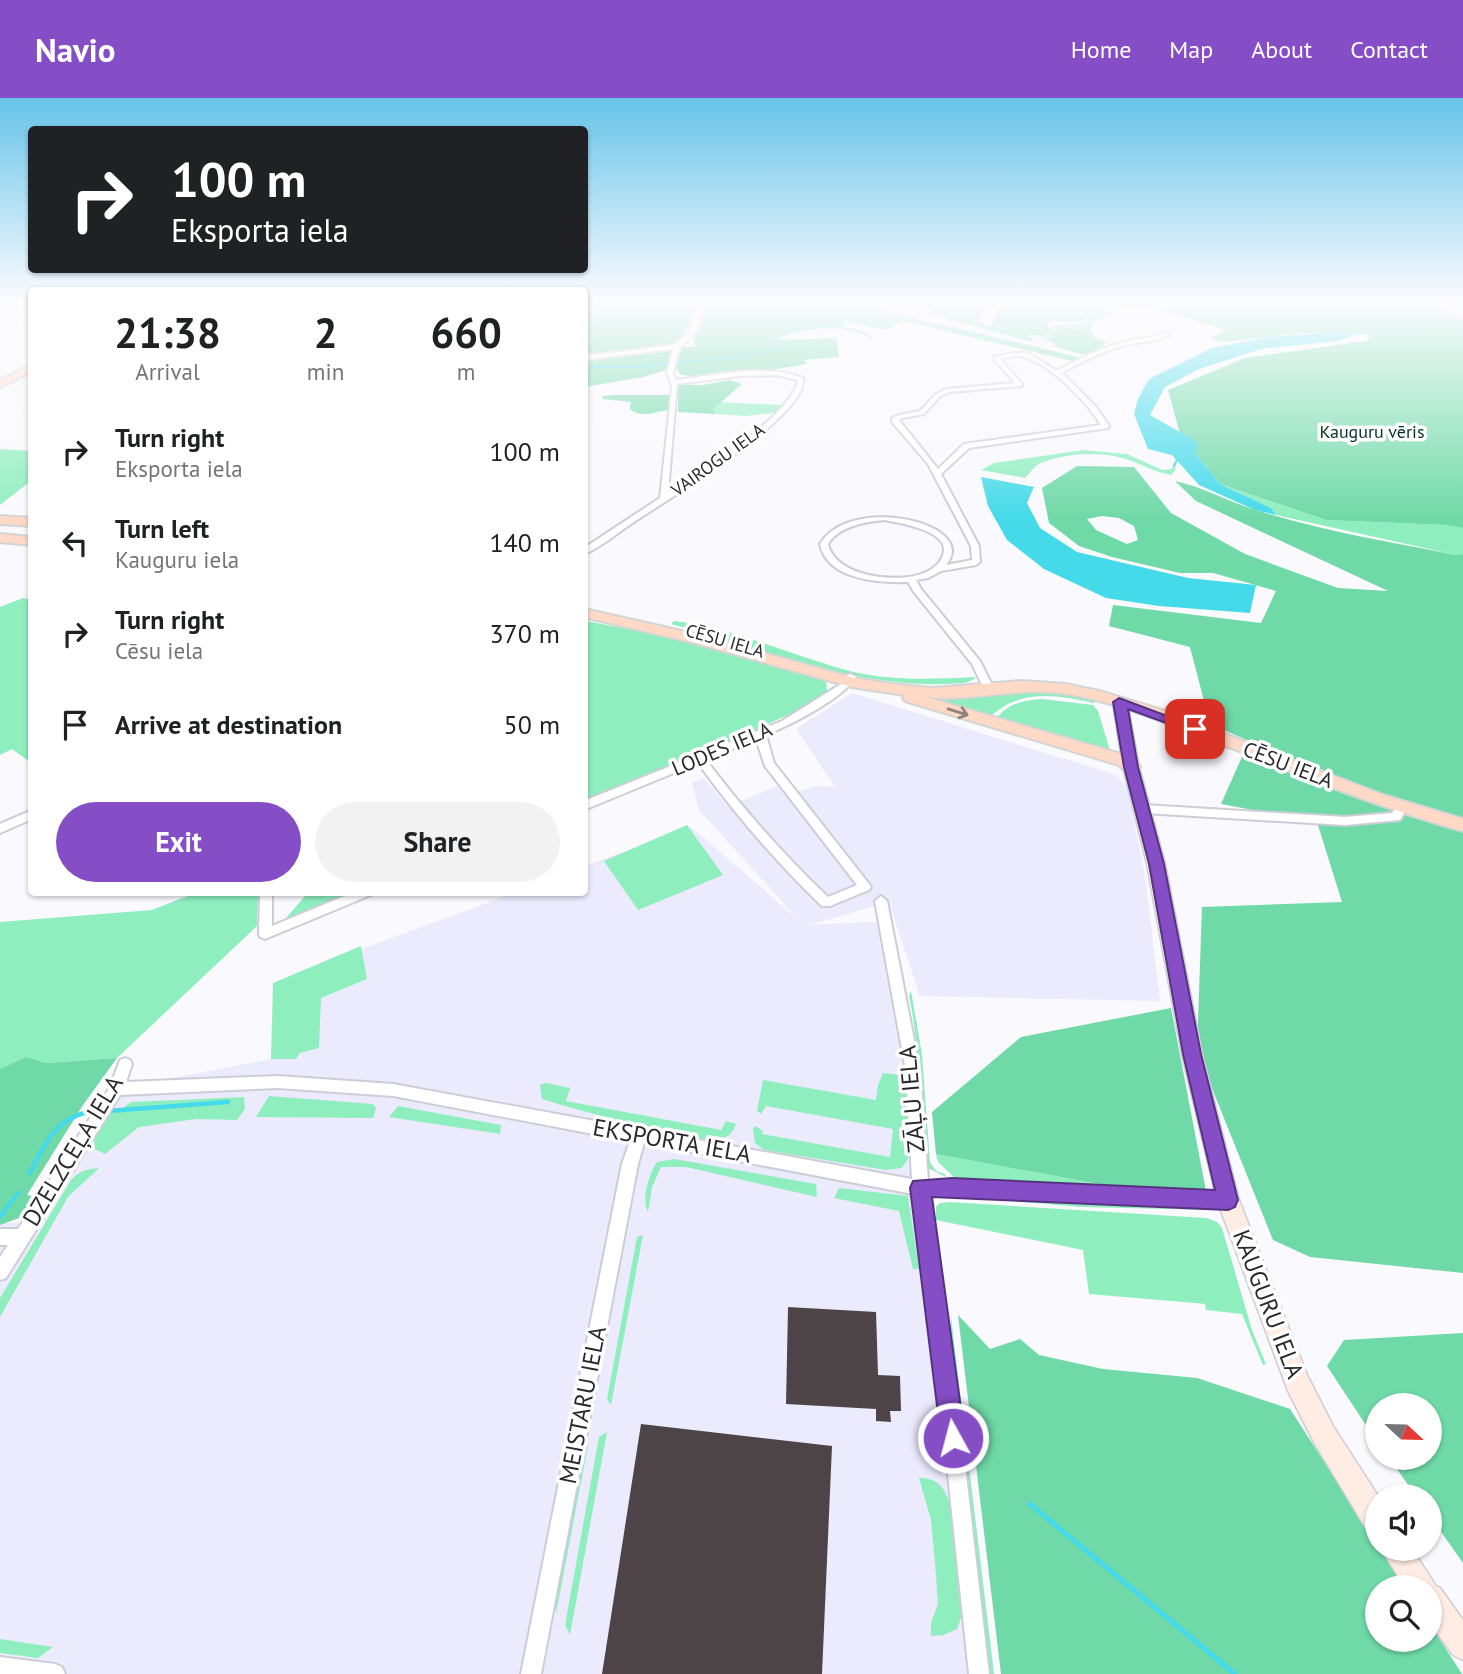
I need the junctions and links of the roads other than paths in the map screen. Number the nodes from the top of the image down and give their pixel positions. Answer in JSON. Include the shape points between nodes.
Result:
{"nodes":[{"id":1,"x":1058,"y":373,"type":"edge"},
{"id":2,"x":21,"y":374,"type":"edge"},
{"id":3,"x":670,"y":374,"type":"edge"},
{"id":4,"x":1010,"y":374,"type":"edge"},
{"id":5,"x":674,"y":382,"type":"junction"},
{"id":6,"x":0,"y":384,"type":"edge"},
{"id":7,"x":937,"y":474,"type":"junction"},
{"id":8,"x":664,"y":498,"type":"junction"},
{"id":9,"x":0,"y":520,"type":"edge"},
{"id":10,"x":28,"y":522,"type":"edge"},
{"id":11,"x":0,"y":538,"type":"edge"},
{"id":12,"x":28,"y":541,"type":"edge"},
{"id":13,"x":588,"y":549,"type":"edge"},
{"id":14,"x":939,"y":569,"type":"junction"},
{"id":15,"x":911,"y":579,"type":"junction"},
{"id":16,"x":588,"y":608,"type":"edge"},
{"id":17,"x":588,"y":614,"type":"edge"},
{"id":18,"x":850,"y":679,"type":"junction"},
{"id":19,"x":870,"y":685,"type":"junction"},
{"id":20,"x":989,"y":687,"type":"junction"},
{"id":21,"x":948,"y":690,"type":"junction"},
{"id":22,"x":1119,"y":702,"type":"junction"},
{"id":23,"x":760,"y":734,"type":"junction"},
{"id":24,"x":700,"y":759,"type":"junction"},
{"id":25,"x":1131,"y":767,"type":"junction"},
{"id":26,"x":588,"y":805,"type":"edge"},
{"id":27,"x":1402,"y":807,"type":"junction"},
{"id":28,"x":1144,"y":809,"type":"junction"},
{"id":29,"x":28,"y":816,"type":"edge"},
{"id":30,"x":1463,"y":825,"type":"edge"},
{"id":31,"x":0,"y":829,"type":"edge"},
{"id":32,"x":266,"y":896,"type":"edge"},
{"id":33,"x":357,"y":896,"type":"edge"},
{"id":34,"x":881,"y":901,"type":"dead end"},
{"id":35,"x":125,"y":1064,"type":"dead end"},
{"id":36,"x":116,"y":1089,"type":"junction"},
{"id":37,"x":639,"y":1137,"type":"junction"},
{"id":38,"x":920,"y":1188,"type":"junction"},
{"id":39,"x":1228,"y":1200,"type":"junction"},
{"id":40,"x":0,"y":1237,"type":"edge"},
{"id":41,"x":20,"y":1237,"type":"junction"},
{"id":42,"x":0,"y":1272,"type":"edge"},
{"id":43,"x":1365,"y":1501,"type":"edge"},
{"id":44,"x":1442,"y":1615,"type":"edge"},
{"id":45,"x":1463,"y":1645,"type":"edge"},
{"id":46,"x":0,"y":1667,"type":"edge"},
{"id":47,"x":55,"y":1674,"type":"edge"},
{"id":48,"x":531,"y":1674,"type":"edge"},
{"id":49,"x":979,"y":1674,"type":"edge"}],
"edges":[{"from":1,"to":7,"type":"street","via":[[1094,408],[1105,426],[967,446]]},
{"from":2,"to":6,"type":"main road"},
{"from":3,"to":5,"type":"street"},
{"from":4,"to":7,"type":"street","via":[[1020,385],[948,390],[922,413],[895,420]]},
{"from":5,"to":8,"type":"street"},
{"from":5,"to":8,"type":"street","name":"VAIROGU IELA","via":[[759,374],[801,379],[788,407]]},
{"from":7,"to":14,"type":"street","via":[[975,546],[975,562]]},
{"from":8,"to":13,"type":"street","name":"VAIROGU IELA"},
{"from":9,"to":10,"type":"main road"},
{"from":11,"to":12,"type":"main road"},
{"from":14,"to":15,"type":"street"},
{"from":14,"to":15,"type":"street","via":[[949,553],[947,544],[916,524],[868,519],[845,525],[829,536],[825,545],[828,555],[849,572],[887,580]]},
{"from":15,"to":20,"type":"street","via":[[977,663]]},
{"from":16,"to":18,"type":"main road","name":"CĒSU IELA","via":[[717,638]]},
{"from":17,"to":18,"type":"main road","name":"CĒSU IELA"},
{"from":18,"to":19,"type":"main road","name":"CĒSU IELA"},
{"from":18,"to":21,"type":"main road","name":"CĒSU IELA"},
{"from":18,"to":23,"type":"street","name":"LODES IELA","via":[[786,723]]},
{"from":19,"to":21,"type":"main road","name":"CĒSU IELA","via":[[918,693]]},
{"from":19,"to":25,"type":"main road","one_way":true,"via":[[1125,761]]},
{"from":20,"to":21,"type":"main road","name":"CĒSU IELA"},
{"from":20,"to":22,"type":"main road","name":"CĒSU IELA","via":[[1065,690]]},
{"from":22,"to":25,"type":"main road","name":"KAUGURU IELA"},
{"from":22,"to":27,"type":"main road","name":"CĒSU IELA"},
{"from":23,"to":24,"type":"street","name":"LODES IELA"},
{"from":23,"to":24,"type":"street","via":[[769,764],[865,887],[826,904],[729,798]]},
{"from":24,"to":26,"type":"street","name":"LODES IELA"},
{"from":25,"to":28,"type":"main road","name":"KAUGURU IELA"},
{"from":27,"to":28,"type":"street","via":[[1396,817],[1345,821]]},
{"from":27,"to":30,"type":"main road","name":"CĒSU IELA"},
{"from":28,"to":39,"type":"main road","name":"KAUGURU IELA","via":[[1192,1054]]},
{"from":29,"to":31,"type":"street"},
{"from":32,"to":33,"type":"street","via":[[265,934]]},
{"from":34,"to":38,"type":"street","name":"ZĀĻU IELA","via":[[913,1070]]},
{"from":35,"to":36,"type":"street","name":"DZELZCEĻA IELA"},
{"from":36,"to":37,"type":"street","name":"EKSPORTA IELA","via":[[278,1082],[347,1085],[518,1111]]},
{"from":36,"to":41,"type":"street","name":"DZELZCEĻA IELA"},
{"from":37,"to":38,"type":"street","name":"EKSPORTA IELA"},
{"from":37,"to":48,"type":"street","name":"MEISTARU IELA"},
{"from":38,"to":39,"type":"street","name":"EKSPORTA IELA"},
{"from":38,"to":49,"type":"street","name":"ZĀĻU IELA"},
{"from":39,"to":43,"type":"main road","name":"KAUGURU IELA","via":[[1308,1403]]},
{"from":40,"to":41,"type":"street","name":"DZELZCEĻA IELA"},
{"from":41,"to":42,"type":"street","name":"DZELZCEĻA IELA"},
{"from":44,"to":45,"type":"main road"},
{"from":46,"to":47,"type":"street"}]}
